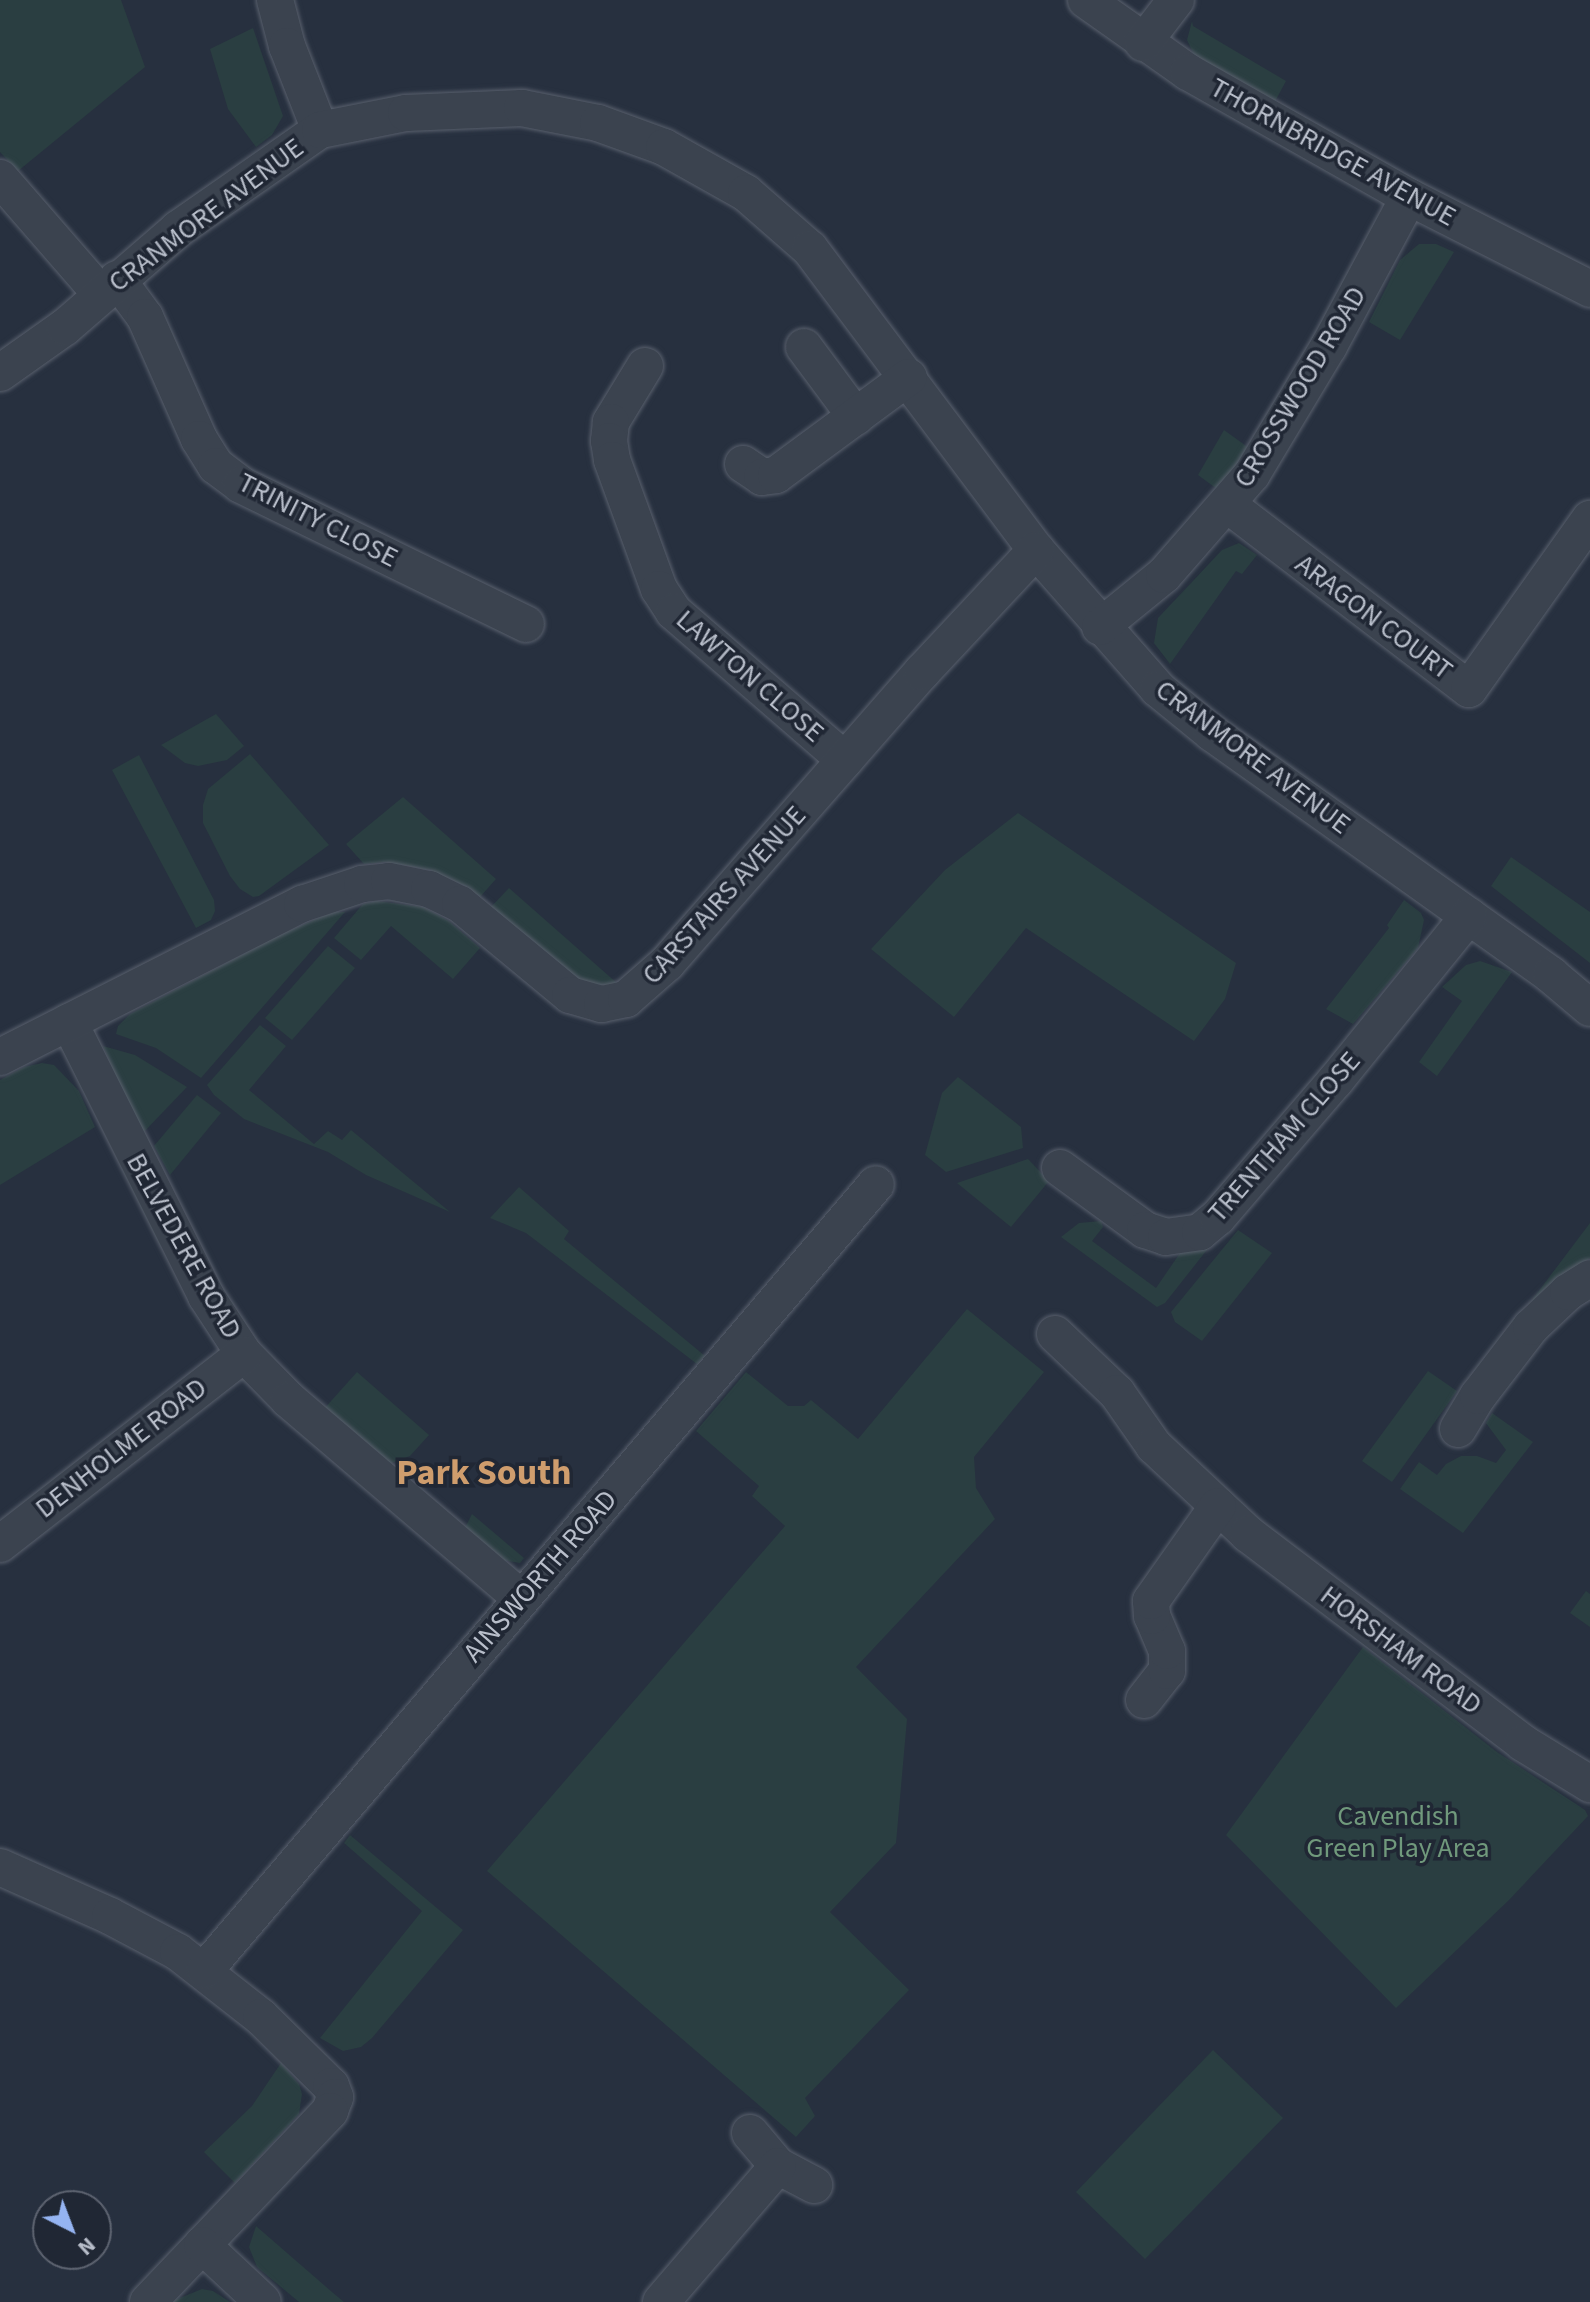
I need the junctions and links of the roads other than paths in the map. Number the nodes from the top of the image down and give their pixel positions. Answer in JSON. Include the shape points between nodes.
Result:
{"nodes":[{"id":1,"x":275,"y":0,"type":"edge"},
{"id":2,"x":1086,"y":0,"type":"edge"},
{"id":3,"x":1176,"y":0,"type":"edge"},
{"id":4,"x":1143,"y":43,"type":"junction"},
{"id":5,"x":320,"y":130,"type":"junction"},
{"id":6,"x":0,"y":178,"type":"edge"},
{"id":7,"x":1409,"y":197,"type":"junction"},
{"id":8,"x":109,"y":287,"type":"junction"},
{"id":9,"x":1590,"y":289,"type":"edge"},
{"id":10,"x":804,"y":347,"type":"dead end"},
{"id":11,"x":645,"y":366,"type":"dead end"},
{"id":12,"x":0,"y":373,"type":"edge"},
{"id":13,"x":909,"y":377,"type":"junction"},
{"id":14,"x":856,"y":417,"type":"junction"},
{"id":15,"x":743,"y":464,"type":"dead end"},
{"id":16,"x":1228,"y":505,"type":"junction"},
{"id":17,"x":1590,"y":519,"type":"edge"},
{"id":18,"x":1036,"y":550,"type":"junction"},
{"id":19,"x":526,"y":624,"type":"dead end"},
{"id":20,"x":1100,"y":627,"type":"junction"},
{"id":21,"x":845,"y":760,"type":"junction"},
{"id":22,"x":1469,"y":916,"type":"junction"},
{"id":23,"x":1590,"y":1008,"type":"edge"},
{"id":24,"x":69,"y":1022,"type":"junction"},
{"id":25,"x":0,"y":1057,"type":"edge"},
{"id":26,"x":1060,"y":1168,"type":"dead end"},
{"id":27,"x":876,"y":1184,"type":"dead end"},
{"id":28,"x":1590,"y":1278,"type":"edge"},
{"id":29,"x":1055,"y":1334,"type":"dead end"},
{"id":30,"x":244,"y":1354,"type":"junction"},
{"id":31,"x":1458,"y":1429,"type":"dead end"},
{"id":32,"x":1218,"y":1506,"type":"junction"},
{"id":33,"x":0,"y":1544,"type":"edge"},
{"id":34,"x":521,"y":1598,"type":"junction"},
{"id":35,"x":1144,"y":1700,"type":"dead end"},
{"id":36,"x":1590,"y":1784,"type":"edge"},
{"id":37,"x":0,"y":1867,"type":"edge"},
{"id":38,"x":205,"y":1970,"type":"junction"},
{"id":39,"x":750,"y":2133,"type":"dead end"},
{"id":40,"x":778,"y":2166,"type":"junction"},
{"id":41,"x":814,"y":2185,"type":"dead end"},
{"id":42,"x":202,"y":2245,"type":"junction"},
{"id":43,"x":148,"y":2302,"type":"edge"},
{"id":44,"x":263,"y":2302,"type":"edge"},
{"id":45,"x":661,"y":2302,"type":"edge"}],
"edges":[{"from":1,"to":5,"type":"street"},
{"from":2,"to":4,"type":"street","name":"THORNBRIDGE AVENUE"},
{"from":3,"to":4,"type":"street"},
{"from":4,"to":7,"type":"street","name":"THORNBRIDGE AVENUE"},
{"from":5,"to":8,"type":"street","name":"CRANMORE AVENUE","via":[[178,229]]},
{"from":5,"to":13,"type":"street","name":"CRANMORE AVENUE","via":[[406,113],[522,108],[598,123],[664,147],[746,193],[810,249]]},
{"from":6,"to":8,"type":"street","name":"TRINITY CLOSE"},
{"from":7,"to":9,"type":"street","name":"THORNBRIDGE AVENUE"},
{"from":7,"to":16,"type":"street","name":"CROSSWOOD ROAD","via":[[1292,410]]},
{"from":8,"to":12,"type":"street","name":"CRANMORE AVENUE","via":[[65,327]]},
{"from":8,"to":19,"type":"street","name":"TRINITY CLOSE","via":[[145,317],[216,466],[254,491]]},
{"from":10,"to":14,"type":"street"},
{"from":11,"to":21,"type":"street","name":"LAWTON CLOSE","via":[[611,422],[609,441],[659,589],[674,612]]},
{"from":13,"to":14,"type":"street"},
{"from":13,"to":18,"type":"street","name":"CRANMORE AVENUE"},
{"from":14,"to":15,"type":"street","via":[[776,475],[762,477]]},
{"from":16,"to":17,"type":"street","name":"ARAGON COURT","via":[[1469,689]]},
{"from":16,"to":20,"type":"street","name":"CROSSWOOD ROAD","via":[[1164,575]]},
{"from":18,"to":20,"type":"street","name":"CRANMORE AVENUE"},
{"from":18,"to":21,"type":"street","name":"CARSTAIRS AVENUE"},
{"from":20,"to":22,"type":"street","name":"CRANMORE AVENUE","via":[[1158,689],[1212,733]]},
{"from":21,"to":24,"type":"street","name":"CARSTAIRS AVENUE","via":[[667,963],[626,999],[602,1004],[570,995],[460,904],[429,889],[389,881],[362,884],[302,904]]},
{"from":22,"to":23,"type":"street","name":"CRANMORE AVENUE"},
{"from":22,"to":26,"type":"street","name":"TRENTHAM CLOSE","via":[[1336,1080],[1200,1232],[1166,1237],[1145,1230]]},
{"from":24,"to":25,"type":"street","name":"CARSTAIRS AVENUE"},
{"from":24,"to":30,"type":"street","name":"BELVEDERE ROAD","via":[[206,1296]]},
{"from":27,"to":34,"type":"street","name":"AINSWORTH ROAD"},
{"from":28,"to":31,"type":"street","via":[[1531,1327]]},
{"from":29,"to":32,"type":"street","name":"HORSHAM ROAD","via":[[1095,1369],[1154,1446]]},
{"from":30,"to":33,"type":"street","name":"DENHOLME ROAD"},
{"from":30,"to":34,"type":"street","name":"BELVEDERE ROAD","via":[[289,1400]]},
{"from":32,"to":35,"type":"street","via":[[1151,1601],[1167,1651],[1167,1671]]},
{"from":32,"to":36,"type":"street","name":"HORSHAM ROAD","via":[[1523,1743]]},
{"from":34,"to":38,"type":"street","name":"AINSWORTH ROAD"},
{"from":37,"to":38,"type":"street","via":[[151,1936]]},
{"from":38,"to":42,"type":"street","via":[[261,2017],[331,2086],[335,2097],[330,2111]]},
{"from":39,"to":40,"type":"street"},
{"from":40,"to":41,"type":"street"},
{"from":40,"to":45,"type":"street"},
{"from":42,"to":43,"type":"street"},
{"from":42,"to":44,"type":"street"}]}
